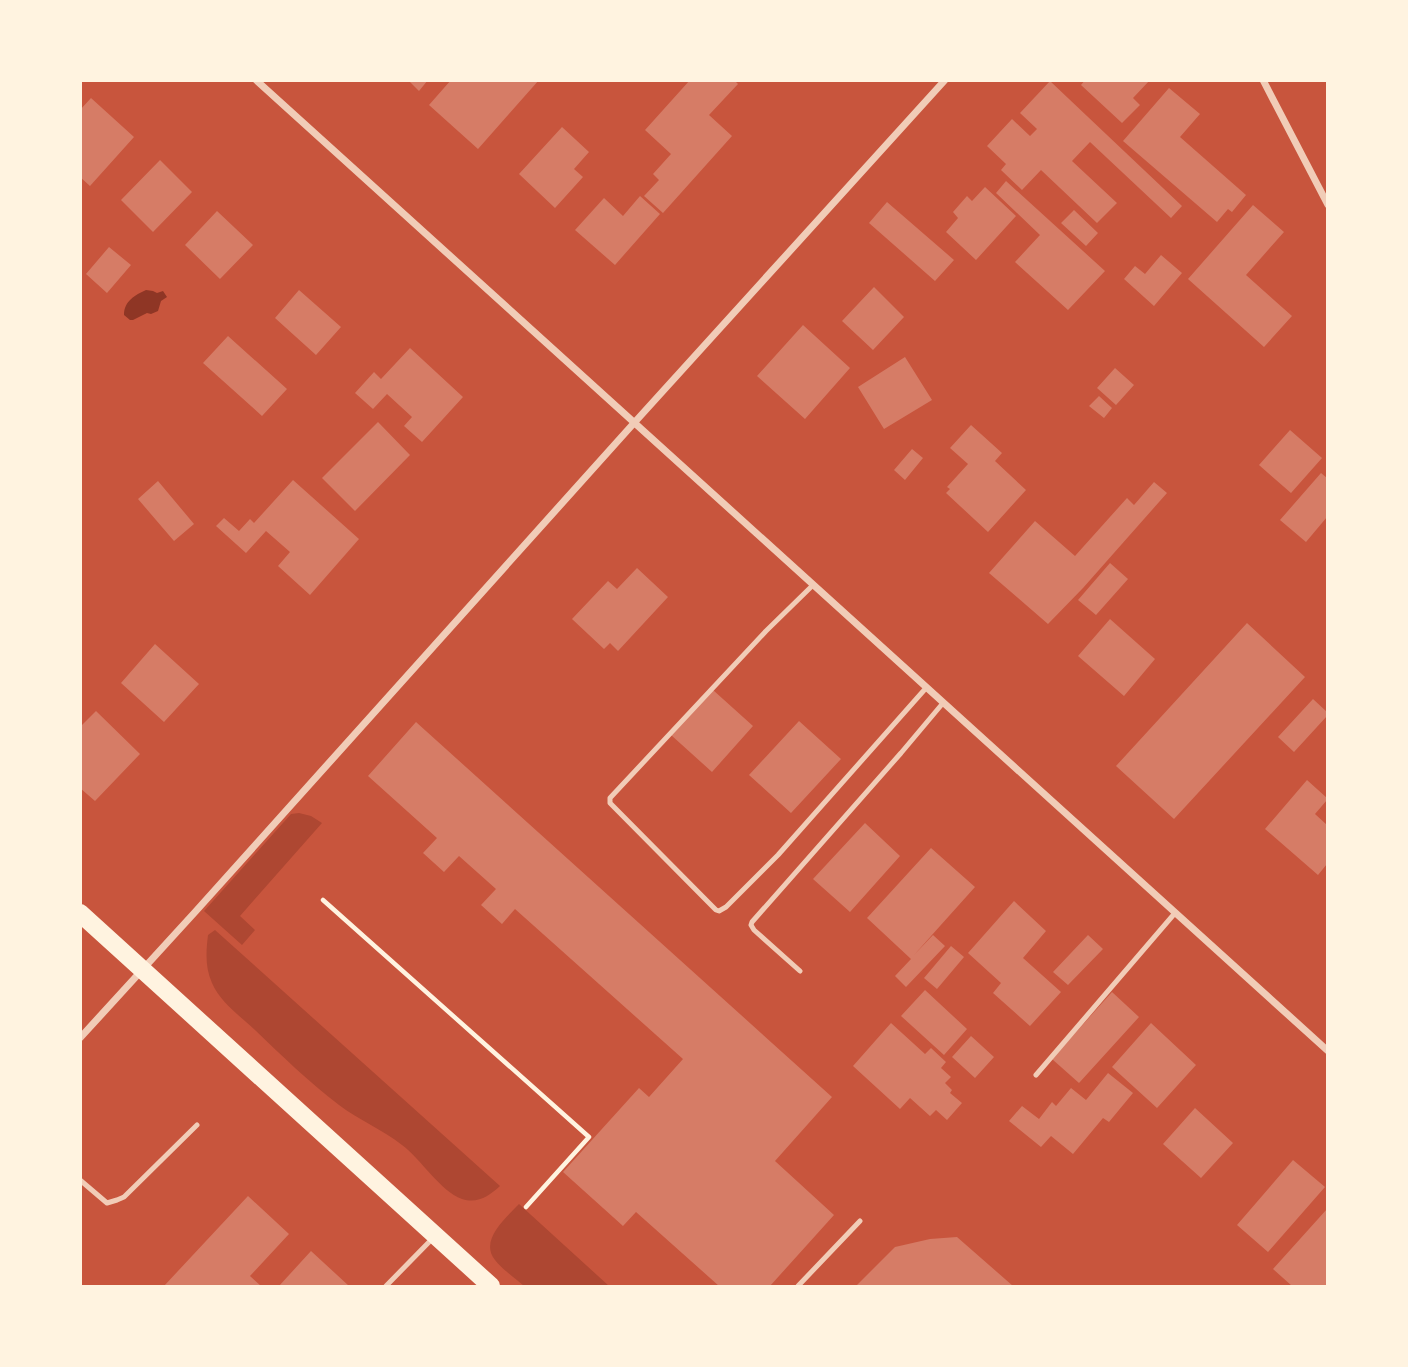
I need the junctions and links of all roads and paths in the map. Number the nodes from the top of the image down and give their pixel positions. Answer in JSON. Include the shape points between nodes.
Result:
{"nodes":[{"id":1,"x":256,"y":80,"type":"edge"},
{"id":2,"x":945,"y":80,"type":"edge"},
{"id":3,"x":1263,"y":80,"type":"edge"},
{"id":4,"x":1328,"y":205,"type":"edge"},
{"id":5,"x":634,"y":423,"type":"junction"},
{"id":6,"x":812,"y":586,"type":"junction"},
{"id":7,"x":926,"y":688,"type":"junction"},
{"id":8,"x":943,"y":703,"type":"junction"},
{"id":9,"x":324,"y":901,"type":"dead end"},
{"id":10,"x":80,"y":913,"type":"edge"},
{"id":11,"x":1175,"y":913,"type":"junction"},
{"id":12,"x":143,"y":970,"type":"junction"},
{"id":13,"x":800,"y":971,"type":"dead end"},
{"id":14,"x":80,"y":1038,"type":"edge"},
{"id":15,"x":1328,"y":1051,"type":"edge"},
{"id":16,"x":1036,"y":1075,"type":"dead end"},
{"id":17,"x":197,"y":1125,"type":"dead end"},
{"id":18,"x":80,"y":1181,"type":"edge"},
{"id":19,"x":526,"y":1207,"type":"dead end"},
{"id":20,"x":860,"y":1221,"type":"dead end"},
{"id":21,"x":435,"y":1236,"type":"junction"},
{"id":22,"x":386,"y":1286,"type":"edge"},
{"id":23,"x":491,"y":1286,"type":"edge"},
{"id":24,"x":798,"y":1286,"type":"edge"}],
"edges":[{"from":1,"to":5,"type":"street"},
{"from":2,"to":5,"type":"street"},
{"from":3,"to":4,"type":"street"},
{"from":5,"to":6,"type":"street"},
{"from":5,"to":12,"type":"street"},
{"from":6,"to":7,"type":"street"},
{"from":6,"to":7,"type":"lane","via":[[610,798],[716,911],[726,907],[778,855]]},
{"from":7,"to":8,"type":"street"},
{"from":8,"to":11,"type":"street"},
{"from":8,"to":13,"type":"lane","via":[[752,922],[754,930]]},
{"from":9,"to":19,"type":"path","via":[[589,1137]]},
{"from":10,"to":12,"type":"main road"},
{"from":11,"to":15,"type":"street"},
{"from":11,"to":16,"type":"lane"},
{"from":12,"to":14,"type":"street"},
{"from":12,"to":21,"type":"main road"},
{"from":17,"to":18,"type":"lane","via":[[117,1200],[107,1202]]},
{"from":20,"to":24,"type":"lane"},
{"from":21,"to":22,"type":"lane"},
{"from":21,"to":23,"type":"main road"}]}
